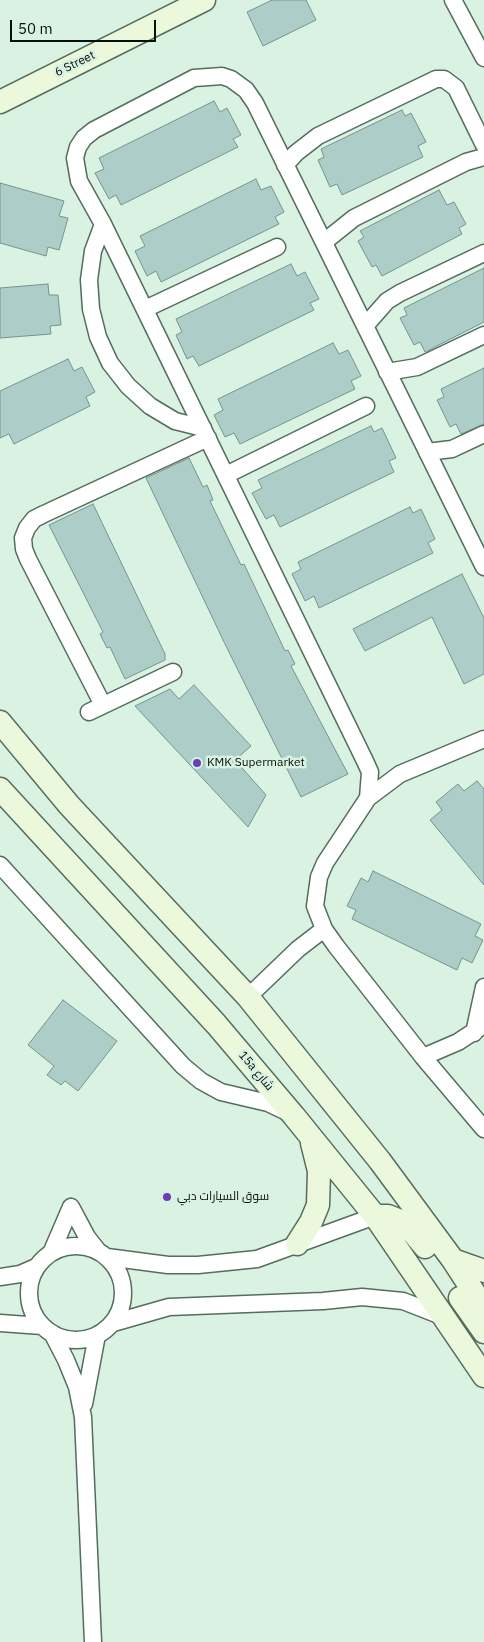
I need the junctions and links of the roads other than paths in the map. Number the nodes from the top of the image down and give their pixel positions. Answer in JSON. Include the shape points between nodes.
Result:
{"nodes":[{"id":1,"x":204,"y":0,"type":"edge"},
{"id":2,"x":453,"y":0,"type":"edge"},
{"id":3,"x":484,"y":58,"type":"edge"},
{"id":4,"x":0,"y":102,"type":"edge"},
{"id":5,"x":484,"y":145,"type":"edge"},
{"id":6,"x":484,"y":157,"type":"edge"},
{"id":7,"x":285,"y":165,"type":"junction"},
{"id":8,"x":103,"y":224,"type":"junction"},
{"id":9,"x":324,"y":242,"type":"junction"},
{"id":10,"x":277,"y":247,"type":"dead end"},
{"id":11,"x":484,"y":253,"type":"edge"},
{"id":12,"x":145,"y":309,"type":"junction"},
{"id":13,"x":365,"y":326,"type":"junction"},
{"id":14,"x":484,"y":335,"type":"edge"},
{"id":15,"x":387,"y":372,"type":"junction"},
{"id":16,"x":366,"y":406,"type":"dead end"},
{"id":17,"x":205,"y":433,"type":"junction"},
{"id":18,"x":484,"y":434,"type":"edge"},
{"id":19,"x":427,"y":452,"type":"junction"},
{"id":20,"x":226,"y":475,"type":"junction"},
{"id":21,"x":484,"y":567,"type":"edge"},
{"id":22,"x":173,"y":672,"type":"dead end"},
{"id":23,"x":0,"y":722,"type":"edge"},
{"id":24,"x":484,"y":739,"type":"edge"},
{"id":25,"x":0,"y":788,"type":"edge"},
{"id":26,"x":368,"y":798,"type":"junction"},
{"id":27,"x":0,"y":865,"type":"edge"},
{"id":28,"x":324,"y":929,"type":"junction"},
{"id":29,"x":484,"y":987,"type":"edge"},
{"id":30,"x":248,"y":997,"type":"junction"},
{"id":31,"x":479,"y":1029,"type":"edge"},
{"id":32,"x":423,"y":1057,"type":"junction"},
{"id":33,"x":294,"y":1116,"type":"junction"},
{"id":34,"x":484,"y":1129,"type":"edge"},
{"id":35,"x":311,"y":1137,"type":"junction"},
{"id":36,"x":375,"y":1216,"type":"junction"},
{"id":37,"x":297,"y":1244,"type":"junction"},
{"id":38,"x":52,"y":1251,"type":"junction"},
{"id":39,"x":102,"y":1254,"type":"junction"},
{"id":40,"x":453,"y":1260,"type":"junction"},
{"id":41,"x":36,"y":1267,"type":"junction"},
{"id":42,"x":484,"y":1271,"type":"edge"},
{"id":43,"x":0,"y":1277,"type":"edge"},
{"id":44,"x":484,"y":1308,"type":"edge"},
{"id":45,"x":445,"y":1318,"type":"junction"},
{"id":46,"x":0,"y":1323,"type":"edge"},
{"id":47,"x":112,"y":1323,"type":"junction"},
{"id":48,"x":47,"y":1330,"type":"junction"},
{"id":49,"x":484,"y":1332,"type":"edge"},
{"id":50,"x":97,"y":1335,"type":"junction"},
{"id":51,"x":484,"y":1376,"type":"edge"},
{"id":52,"x":83,"y":1417,"type":"junction"},
{"id":53,"x":93,"y":1642,"type":"edge"}],
"edges":[{"from":1,"to":4,"type":"main road","name":"6 Street"},
{"from":2,"to":3,"type":"street"},
{"from":5,"to":7,"type":"street","via":[[456,88],[436,79],[318,136]]},
{"from":6,"to":9,"type":"street","via":[[466,162],[354,218]]},
{"from":7,"to":8,"type":"street","via":[[246,90],[222,76],[194,78],[94,130],[78,147],[74,158],[75,170]]},
{"from":7,"to":9,"type":"street"},
{"from":8,"to":12,"type":"street"},
{"from":8,"to":17,"type":"street","via":[[89,280],[90,309],[110,363],[150,406]]},
{"from":9,"to":13,"type":"street"},
{"from":10,"to":12,"type":"street"},
{"from":11,"to":13,"type":"street","via":[[400,293],[382,306]]},
{"from":12,"to":17,"type":"street"},
{"from":13,"to":15,"type":"street"},
{"from":14,"to":15,"type":"street","via":[[417,367]]},
{"from":15,"to":19,"type":"street"},
{"from":16,"to":20,"type":"street"},
{"from":17,"to":20,"type":"street"},
{"from":17,"to":22,"type":"street","via":[[34,520],[23,538],[28,559],[96,709]]},
{"from":18,"to":19,"type":"street","via":[[452,449]]},
{"from":19,"to":21,"type":"street"},
{"from":20,"to":26,"type":"street","via":[[370,772]]},
{"from":23,"to":30,"type":"main road","via":[[68,805]]},
{"from":24,"to":26,"type":"street","via":[[400,774]]},
{"from":25,"to":33,"type":"main road","name":"15a شارع","via":[[216,1024]]},
{"from":26,"to":28,"type":"street","via":[[319,877],[315,906]]},
{"from":27,"to":33,"type":"street","via":[[183,1066],[221,1092],[268,1103]]},
{"from":28,"to":30,"type":"street","via":[[298,948]]},
{"from":28,"to":32,"type":"street"},
{"from":29,"to":31,"type":"street"},
{"from":30,"to":40,"type":"main road","via":[[350,1122]]},
{"from":31,"to":32,"type":"street"},
{"from":32,"to":34,"type":"street"},
{"from":33,"to":35,"type":"main road","name":"15a شارع"},
{"from":35,"to":36,"type":"main road","name":"15a شارع"},
{"from":35,"to":37,"type":"main road","via":[[319,1170],[318,1205],[312,1222]]},
{"from":36,"to":37,"type":"street"},
{"from":36,"to":45,"type":"main road","name":"15a شارع"},
{"from":36,"to":49,"type":"main road","via":[[397,1219],[411,1228]]},
{"from":37,"to":39,"type":"street","via":[[257,1259],[229,1263],[168,1265]]},
{"from":38,"to":39,"type":"street","via":[[67,1246],[83,1246]]},
{"from":38,"to":39,"type":"street","via":[[71,1207],[87,1237]]},
{"from":38,"to":41,"type":"street"},
{"from":39,"to":47,"type":"street","via":[[116,1268],[122,1289],[120,1310]]},
{"from":40,"to":42,"type":"main road"},
{"from":40,"to":44,"type":"main road"},
{"from":41,"to":43,"type":"street"},
{"from":41,"to":48,"type":"street","via":[[29,1282],[29,1298],[33,1313]]},
{"from":45,"to":47,"type":"street","via":[[403,1300],[362,1297],[169,1307]]},
{"from":45,"to":51,"type":"main road","name":"15a شارع"},
{"from":46,"to":48,"type":"street"},
{"from":47,"to":50,"type":"street"},
{"from":48,"to":50,"type":"street","via":[[66,1339],[82,1340]]},
{"from":48,"to":52,"type":"street","via":[[66,1360],[77,1387]]},
{"from":50,"to":52,"type":"street"},
{"from":52,"to":53,"type":"street"}]}
